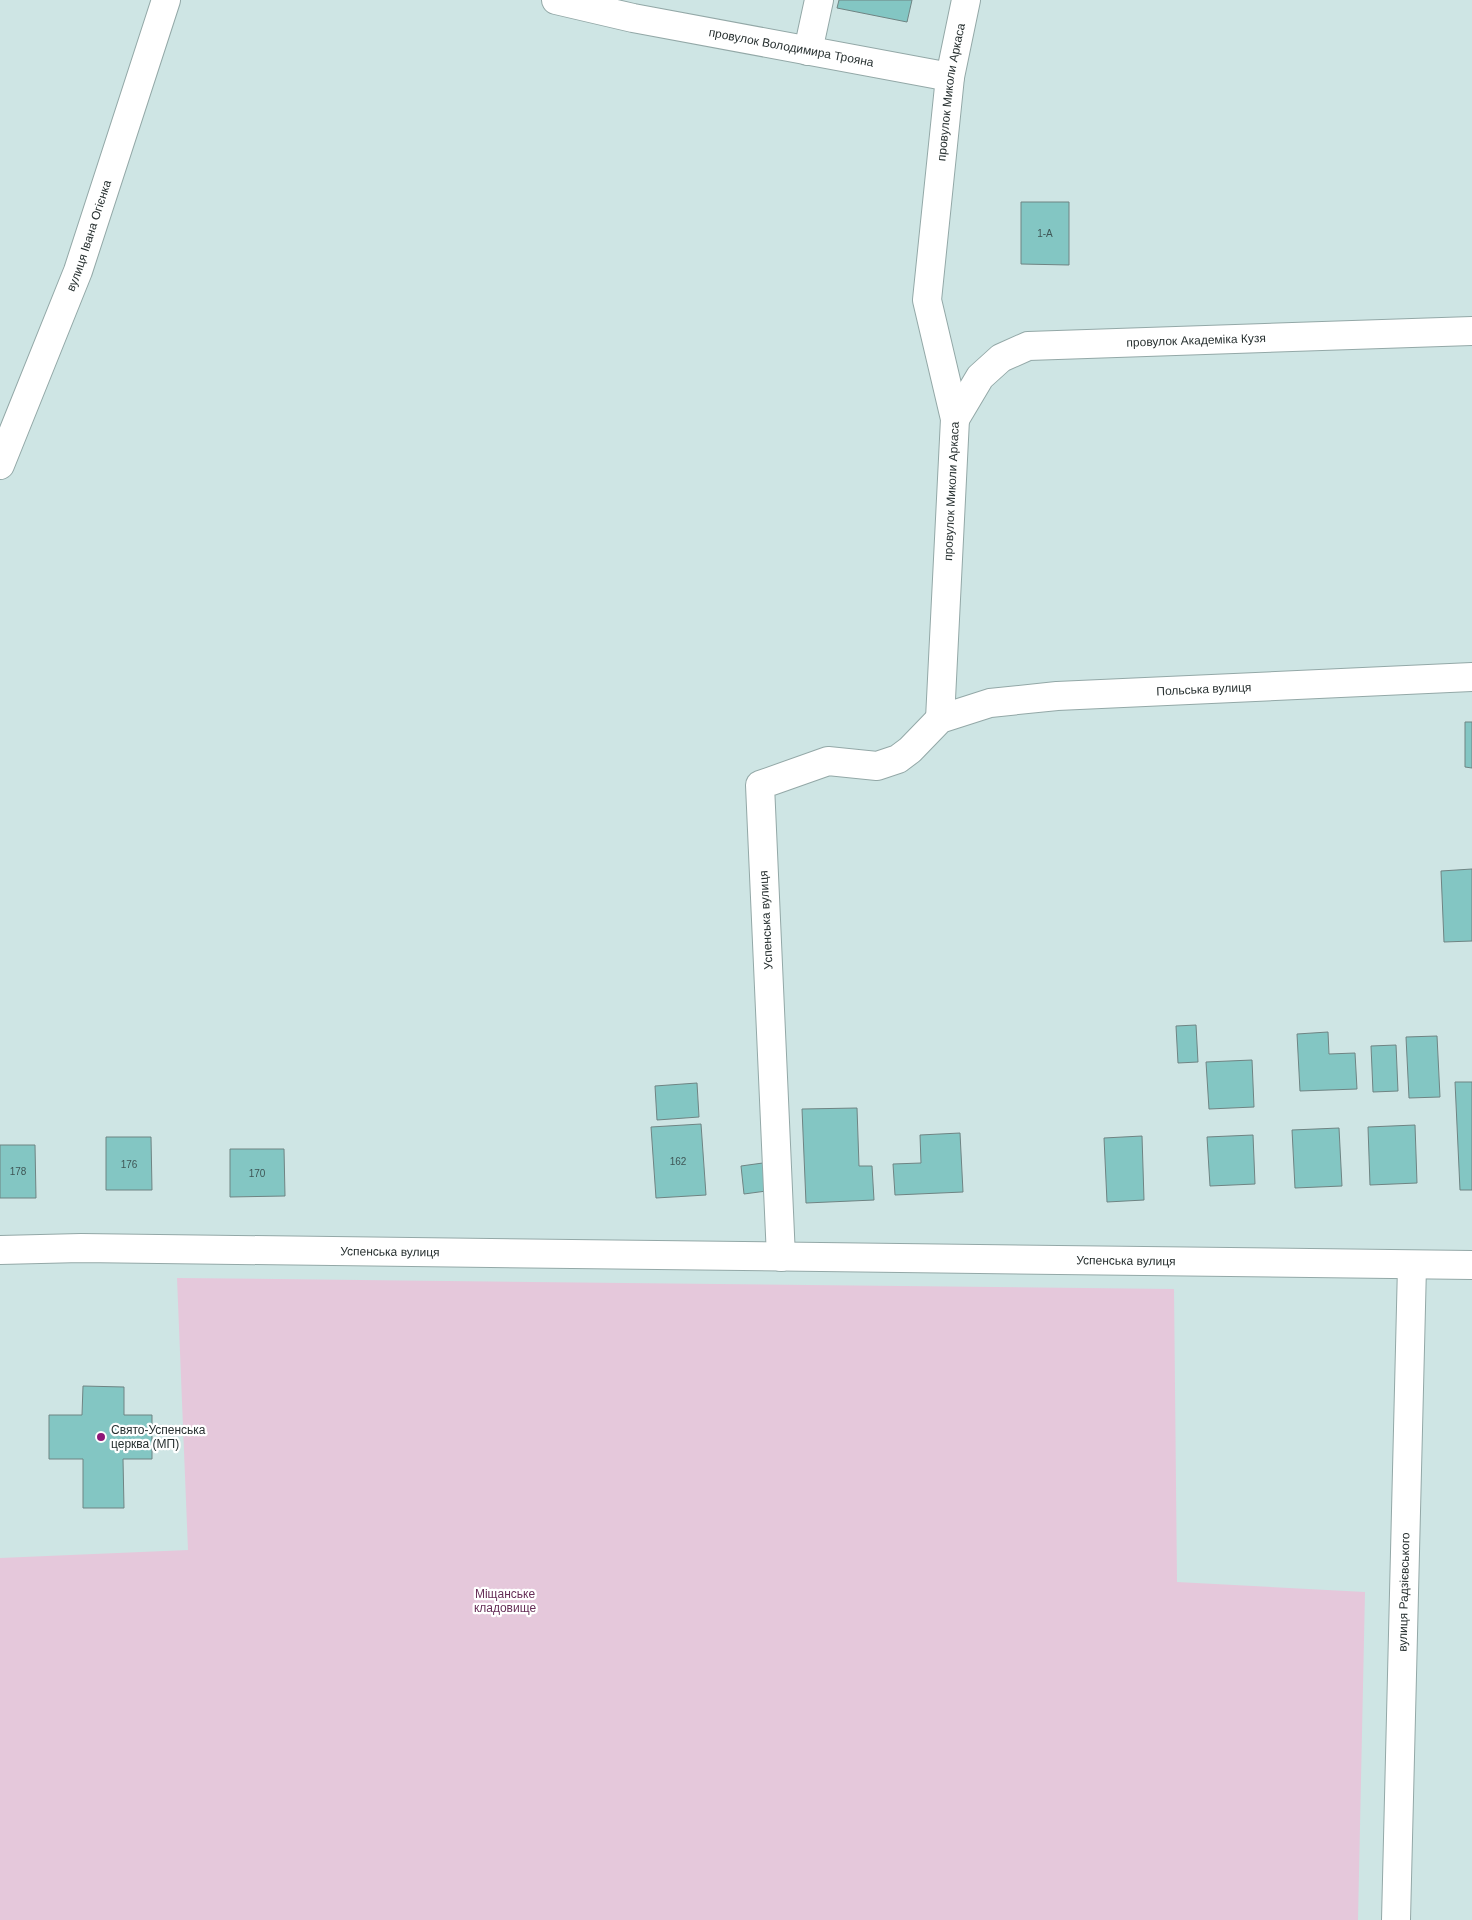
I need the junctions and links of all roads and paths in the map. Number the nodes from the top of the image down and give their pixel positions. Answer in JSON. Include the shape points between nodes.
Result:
{"nodes":[{"id":1,"x":166,"y":0,"type":"edge"},
{"id":2,"x":556,"y":0,"type":"edge"},
{"id":3,"x":818,"y":0,"type":"edge"},
{"id":4,"x":966,"y":0,"type":"edge"},
{"id":5,"x":636,"y":9,"type":"edge"},
{"id":6,"x":808,"y":51,"type":"junction"},
{"id":7,"x":950,"y":77,"type":"junction"},
{"id":8,"x":1472,"y":331,"type":"edge"},
{"id":9,"x":955,"y":419,"type":"junction"},
{"id":10,"x":0,"y":465,"type":"edge"},
{"id":11,"x":1472,"y":677,"type":"edge"},
{"id":12,"x":940,"y":719,"type":"junction"},
{"id":13,"x":0,"y":1250,"type":"edge"},
{"id":14,"x":781,"y":1257,"type":"junction"},
{"id":15,"x":1472,"y":1265,"type":"edge"},
{"id":16,"x":1412,"y":1266,"type":"junction"},
{"id":17,"x":1396,"y":1920,"type":"edge"}],
"edges":[{"from":1,"to":10,"type":"street","name":"вулиця Івана Огієнка","via":[[78,271]]},
{"from":2,"to":5,"type":"street","name":"провулок Володимира Трояна"},
{"from":3,"to":6,"type":"street"},
{"from":4,"to":7,"type":"street","name":"провулок Миколи Аркаса"},
{"from":5,"to":6,"type":"street","name":"провулок Володимира Трояна"},
{"from":6,"to":7,"type":"street","name":"провулок Володимира Трояна"},
{"from":7,"to":9,"type":"street","name":"провулок Миколи Аркаса","via":[[927,300]]},
{"from":8,"to":9,"type":"street","name":"провулок Академіка Кузя","via":[[1028,346],[1001,358],[980,377]]},
{"from":9,"to":12,"type":"street","name":"провулок Миколи Аркаса"},
{"from":11,"to":12,"type":"street","name":"Польська вулиця","via":[[1057,696],[990,703]]},
{"from":12,"to":14,"type":"street","name":"Успенська вулиця","via":[[898,759],[877,766],[828,761],[760,785]]},
{"from":13,"to":14,"type":"street","name":"Успенська вулиця","via":[[82,1248]]},
{"from":14,"to":16,"type":"street","name":"Успенська вулиця"},
{"from":15,"to":16,"type":"street","name":"Успенська вулиця"},
{"from":16,"to":17,"type":"street","name":"вулиця Радзієвського"}]}
